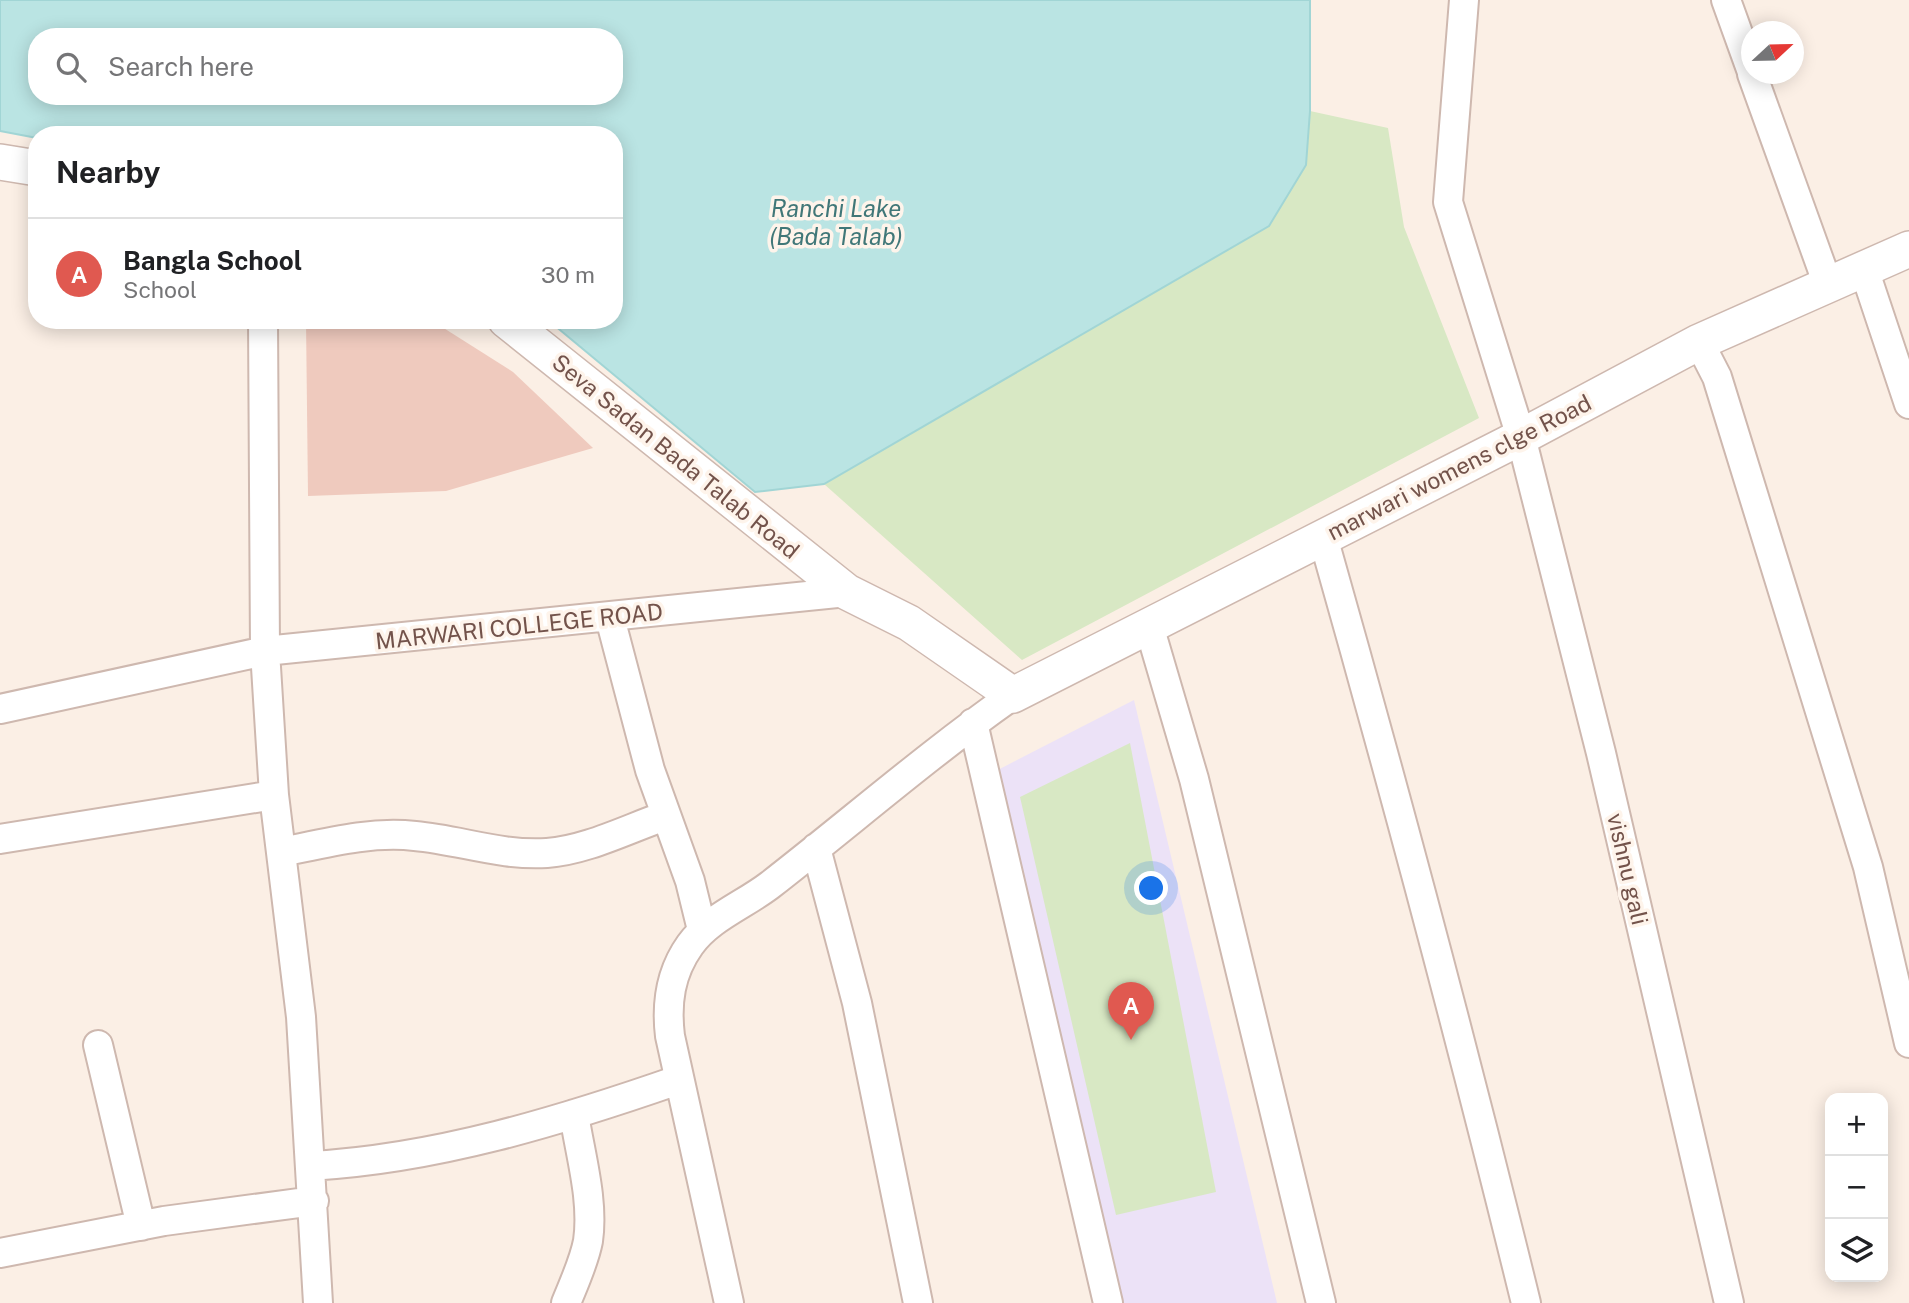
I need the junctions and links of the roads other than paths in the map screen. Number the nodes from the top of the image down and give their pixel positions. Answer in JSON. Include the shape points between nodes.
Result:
{"nodes":[{"id":1,"x":1464,"y":0,"type":"edge"},
{"id":2,"x":1726,"y":0,"type":"edge"},
{"id":3,"x":1741,"y":42,"type":"edge"},
{"id":4,"x":1756,"y":84,"type":"edge"},
{"id":5,"x":0,"y":162,"type":"edge"},
{"id":6,"x":28,"y":167,"type":"edge"},
{"id":7,"x":1909,"y":249,"type":"edge"},
{"id":8,"x":1864,"y":269,"type":"junction"},
{"id":9,"x":1828,"y":285,"type":"junction"},
{"id":10,"x":263,"y":329,"type":"edge"},
{"id":11,"x":517,"y":329,"type":"edge"},
{"id":12,"x":1699,"y":342,"type":"junction"},
{"id":13,"x":1909,"y":404,"type":"edge"},
{"id":14,"x":1521,"y":437,"type":"junction"},
{"id":15,"x":1323,"y":537,"type":"junction"},
{"id":16,"x":847,"y":592,"type":"junction"},
{"id":17,"x":610,"y":618,"type":"junction"},
{"id":18,"x":1149,"y":626,"type":"junction"},
{"id":19,"x":265,"y":651,"type":"junction"},
{"id":20,"x":1013,"y":695,"type":"junction"},
{"id":21,"x":0,"y":709,"type":"edge"},
{"id":22,"x":973,"y":723,"type":"junction"},
{"id":23,"x":274,"y":795,"type":"junction"},
{"id":24,"x":665,"y":817,"type":"junction"},
{"id":25,"x":0,"y":839,"type":"edge"},
{"id":26,"x":816,"y":848,"type":"junction"},
{"id":27,"x":282,"y":852,"type":"junction"},
{"id":28,"x":702,"y":930,"type":"junction"},
{"id":29,"x":1901,"y":980,"type":"edge"},
{"id":30,"x":1909,"y":1043,"type":"edge"},
{"id":31,"x":98,"y":1045,"type":"dead end"},
{"id":32,"x":678,"y":1080,"type":"junction"},
{"id":33,"x":574,"y":1114,"type":"junction"},
{"id":34,"x":310,"y":1166,"type":"junction"},
{"id":35,"x":314,"y":1201,"type":"junction"},
{"id":36,"x":141,"y":1226,"type":"junction"},
{"id":37,"x":0,"y":1253,"type":"edge"},
{"id":38,"x":318,"y":1303,"type":"edge"},
{"id":39,"x":566,"y":1303,"type":"edge"},
{"id":40,"x":729,"y":1303,"type":"edge"},
{"id":41,"x":918,"y":1303,"type":"edge"},
{"id":42,"x":1108,"y":1303,"type":"edge"},
{"id":43,"x":1321,"y":1303,"type":"edge"},
{"id":44,"x":1526,"y":1303,"type":"edge"},
{"id":45,"x":1729,"y":1303,"type":"edge"}],
"edges":[{"from":1,"to":14,"type":"street","name":"vishnu gali","via":[[1448,202]]},
{"from":2,"to":3,"type":"street"},
{"from":4,"to":9,"type":"street"},
{"from":5,"to":6,"type":"street"},
{"from":7,"to":8,"type":"street","name":"marwari womens clge Road"},
{"from":8,"to":9,"type":"street","name":"marwari womens clge Road"},
{"from":8,"to":13,"type":"street"},
{"from":9,"to":12,"type":"street","name":"marwari womens clge Road"},
{"from":10,"to":19,"type":"street"},
{"from":11,"to":16,"type":"street","name":"Seva Sadan Bada Talab Road"},
{"from":12,"to":14,"type":"street","name":"marwari womens clge Road"},
{"from":12,"to":29,"type":"street","via":[[1717,377]]},
{"from":14,"to":15,"type":"street","name":"marwari womens clge Road"},
{"from":14,"to":45,"type":"street","name":"vishnu gali","via":[[1601,753]]},
{"from":15,"to":18,"type":"street","name":"marwari womens clge Road"},
{"from":15,"to":44,"type":"street","via":[[1385,754]]},
{"from":16,"to":17,"type":"street","name":"MARWARI COLLEGE ROAD"},
{"from":16,"to":20,"type":"street","via":[[909,623]]},
{"from":17,"to":19,"type":"street","name":"MARWARI COLLEGE ROAD"},
{"from":17,"to":24,"type":"street"},
{"from":18,"to":20,"type":"street","name":"marwari womens clge Road"},
{"from":18,"to":43,"type":"street","via":[[1194,779]]},
{"from":19,"to":21,"type":"street","name":"MARWARI COLLEGE ROAD"},
{"from":19,"to":23,"type":"street"},
{"from":20,"to":22,"type":"street"},
{"from":22,"to":26,"type":"street"},
{"from":22,"to":42,"type":"street"},
{"from":23,"to":25,"type":"street"},
{"from":23,"to":27,"type":"street"},
{"from":24,"to":27,"type":"street","via":[[550,853],[516,853],[414,835],[378,835]]},
{"from":24,"to":28,"type":"street","via":[[690,881]]},
{"from":26,"to":28,"type":"street"},
{"from":26,"to":41,"type":"street","via":[[857,1003]]},
{"from":27,"to":34,"type":"street","via":[[301,1017]]},
{"from":28,"to":32,"type":"street","via":[[673,978],[666,1005]]},
{"from":29,"to":30,"type":"street"},
{"from":31,"to":36,"type":"street"},
{"from":32,"to":33,"type":"street"},
{"from":32,"to":40,"type":"street"},
{"from":33,"to":34,"type":"street","via":[[393,1158]]},
{"from":33,"to":39,"type":"street","via":[[586,1185],[588,1238]]},
{"from":34,"to":35,"type":"street"},
{"from":35,"to":36,"type":"street"},
{"from":35,"to":38,"type":"street"},
{"from":36,"to":37,"type":"street"}]}
